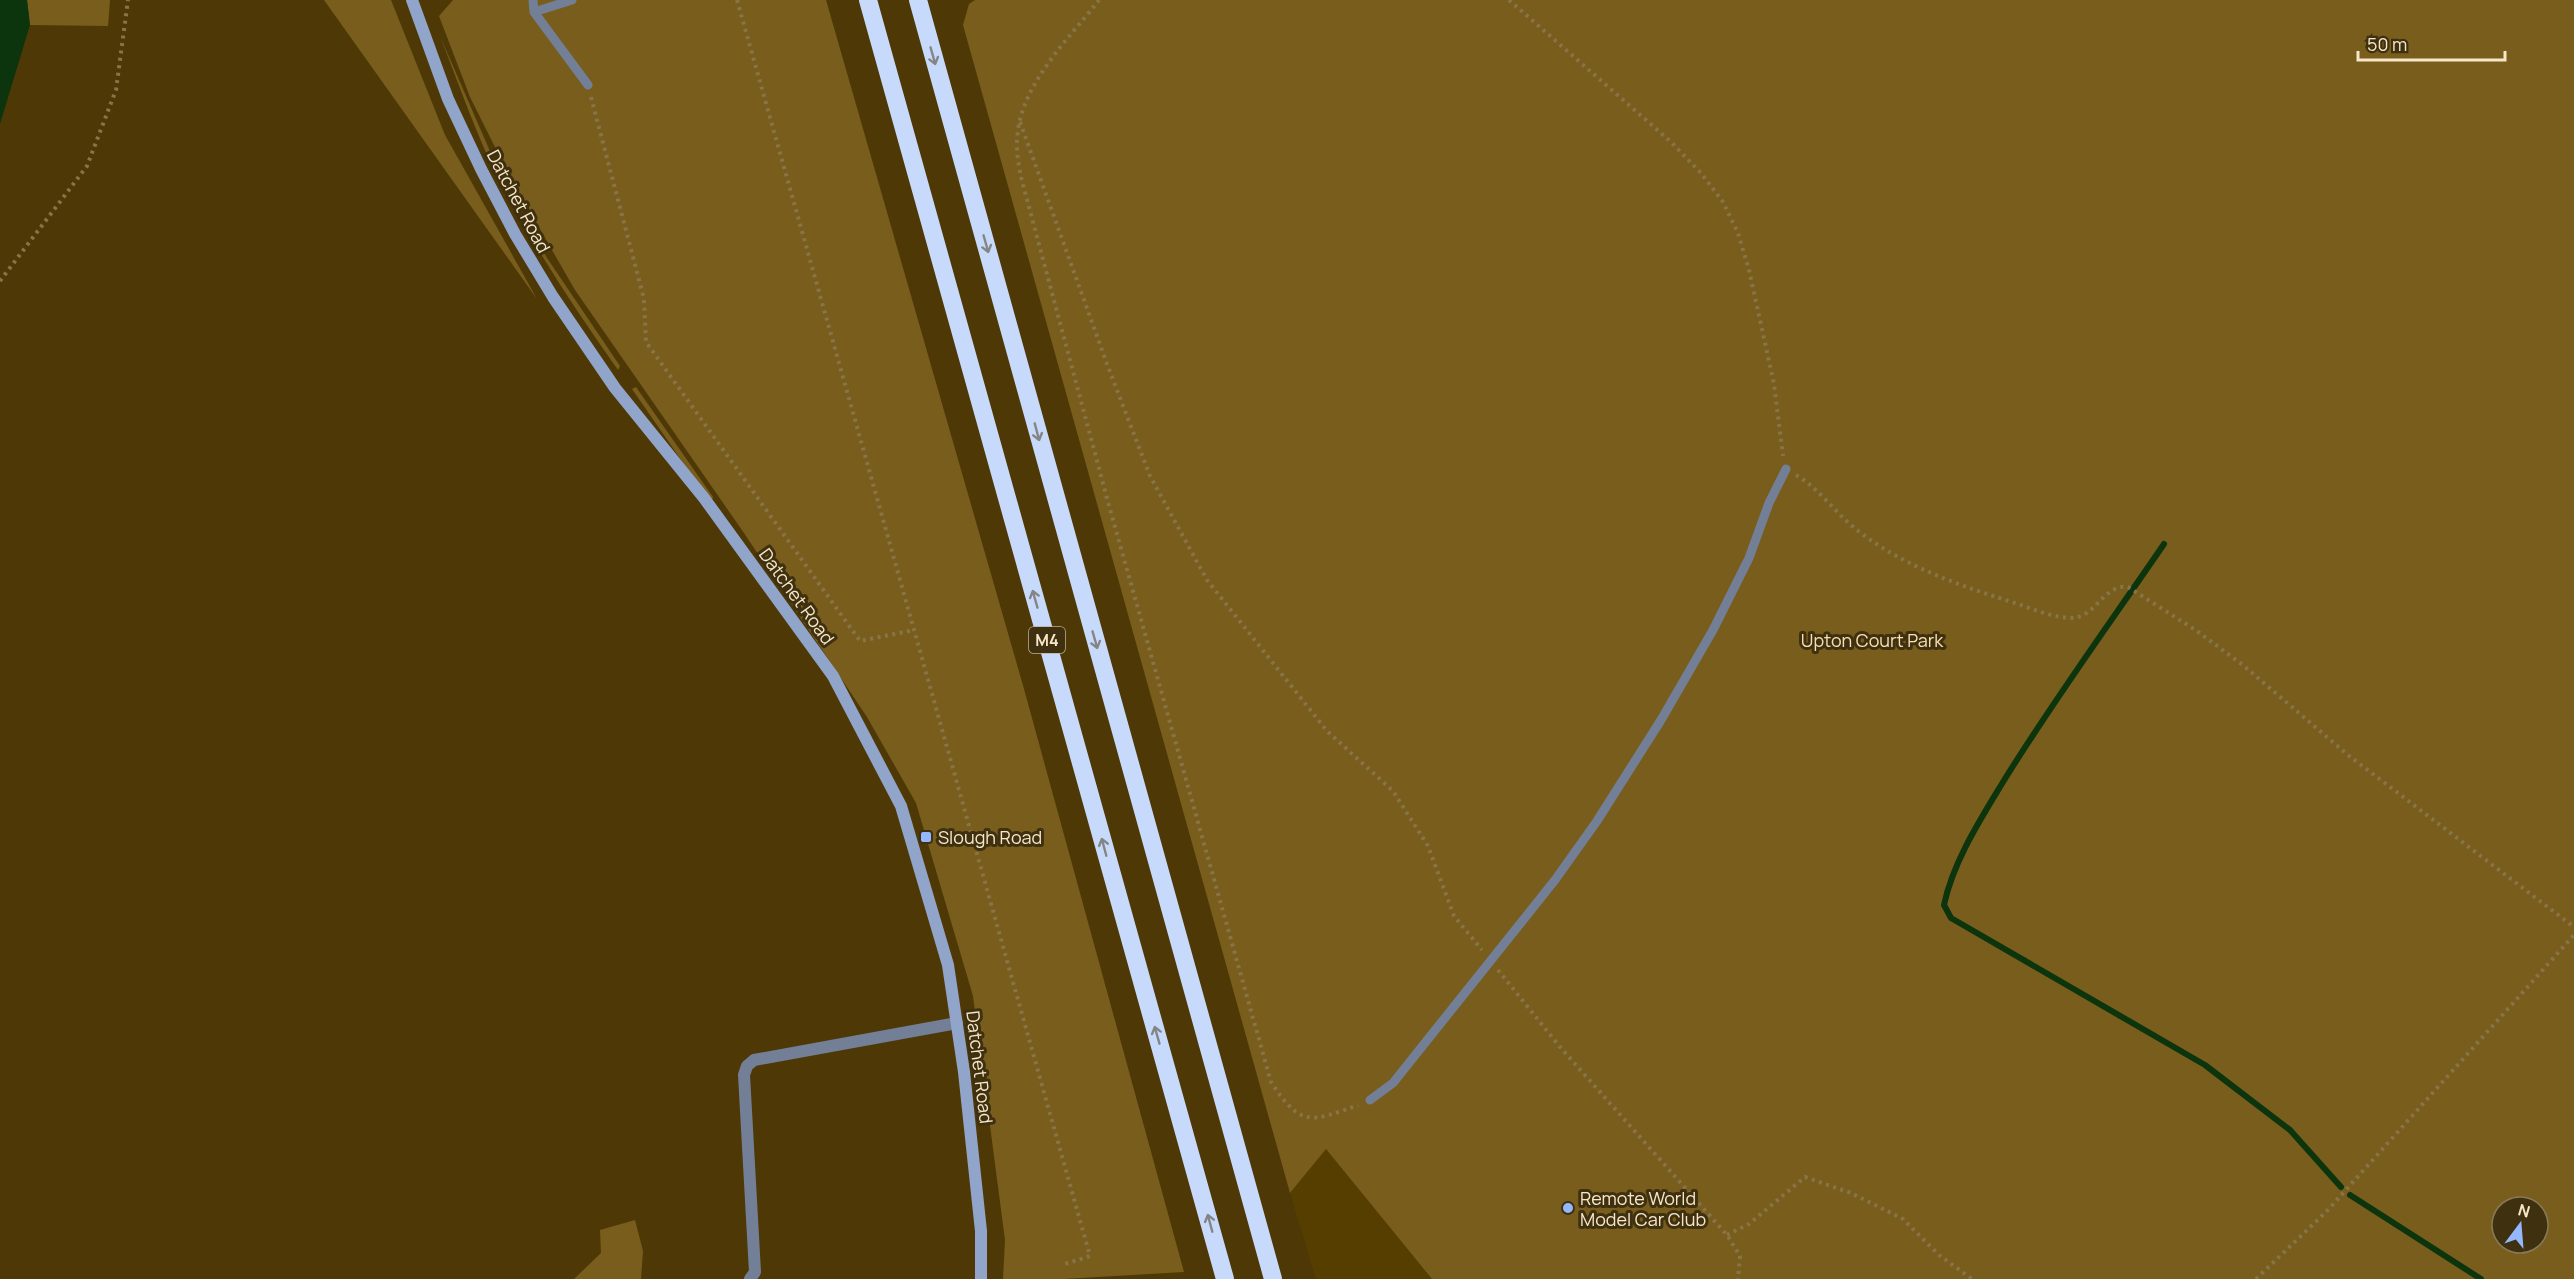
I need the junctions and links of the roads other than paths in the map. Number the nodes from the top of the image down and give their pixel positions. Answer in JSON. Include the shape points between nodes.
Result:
{"nodes":[{"id":1,"x":412,"y":0,"type":"edge"},
{"id":2,"x":533,"y":0,"type":"edge"},
{"id":3,"x":572,"y":0,"type":"edge"},
{"id":4,"x":868,"y":0,"type":"edge"},
{"id":5,"x":918,"y":0,"type":"edge"},
{"id":6,"x":534,"y":12,"type":"junction"},
{"id":7,"x":588,"y":85,"type":"road end"},
{"id":8,"x":1786,"y":469,"type":"road end"},
{"id":9,"x":957,"y":1023,"type":"junction"},
{"id":10,"x":1370,"y":1100,"type":"road end"},
{"id":11,"x":750,"y":1279,"type":"edge"},
{"id":12,"x":981,"y":1279,"type":"edge"},
{"id":13,"x":1225,"y":1279,"type":"edge"},
{"id":14,"x":1273,"y":1279,"type":"edge"}],
"edges":[{"from":1,"to":9,"type":"main road","name":"Datchet Road","via":[[448,99],[481,169],[553,297],[615,387],[704,498],[832,676],[900,806],[948,965]]},
{"from":2,"to":6,"type":"lane"},
{"from":3,"to":6,"type":"lane"},
{"from":13,"to":4,"type":"highway","number":"M4","one_way":true},
{"from":5,"to":14,"type":"highway","number":"M4","one_way":true},
{"from":6,"to":7,"type":"lane"},
{"from":8,"to":10,"type":"lane","via":[[1749,558],[1713,630],[1597,821],[1555,880],[1393,1083]]},
{"from":9,"to":11,"type":"street","via":[[754,1060],[747,1066],[744,1075],[755,1272]]},
{"from":9,"to":12,"type":"main road","name":"Datchet Road","via":[[981,1231]]}]}
